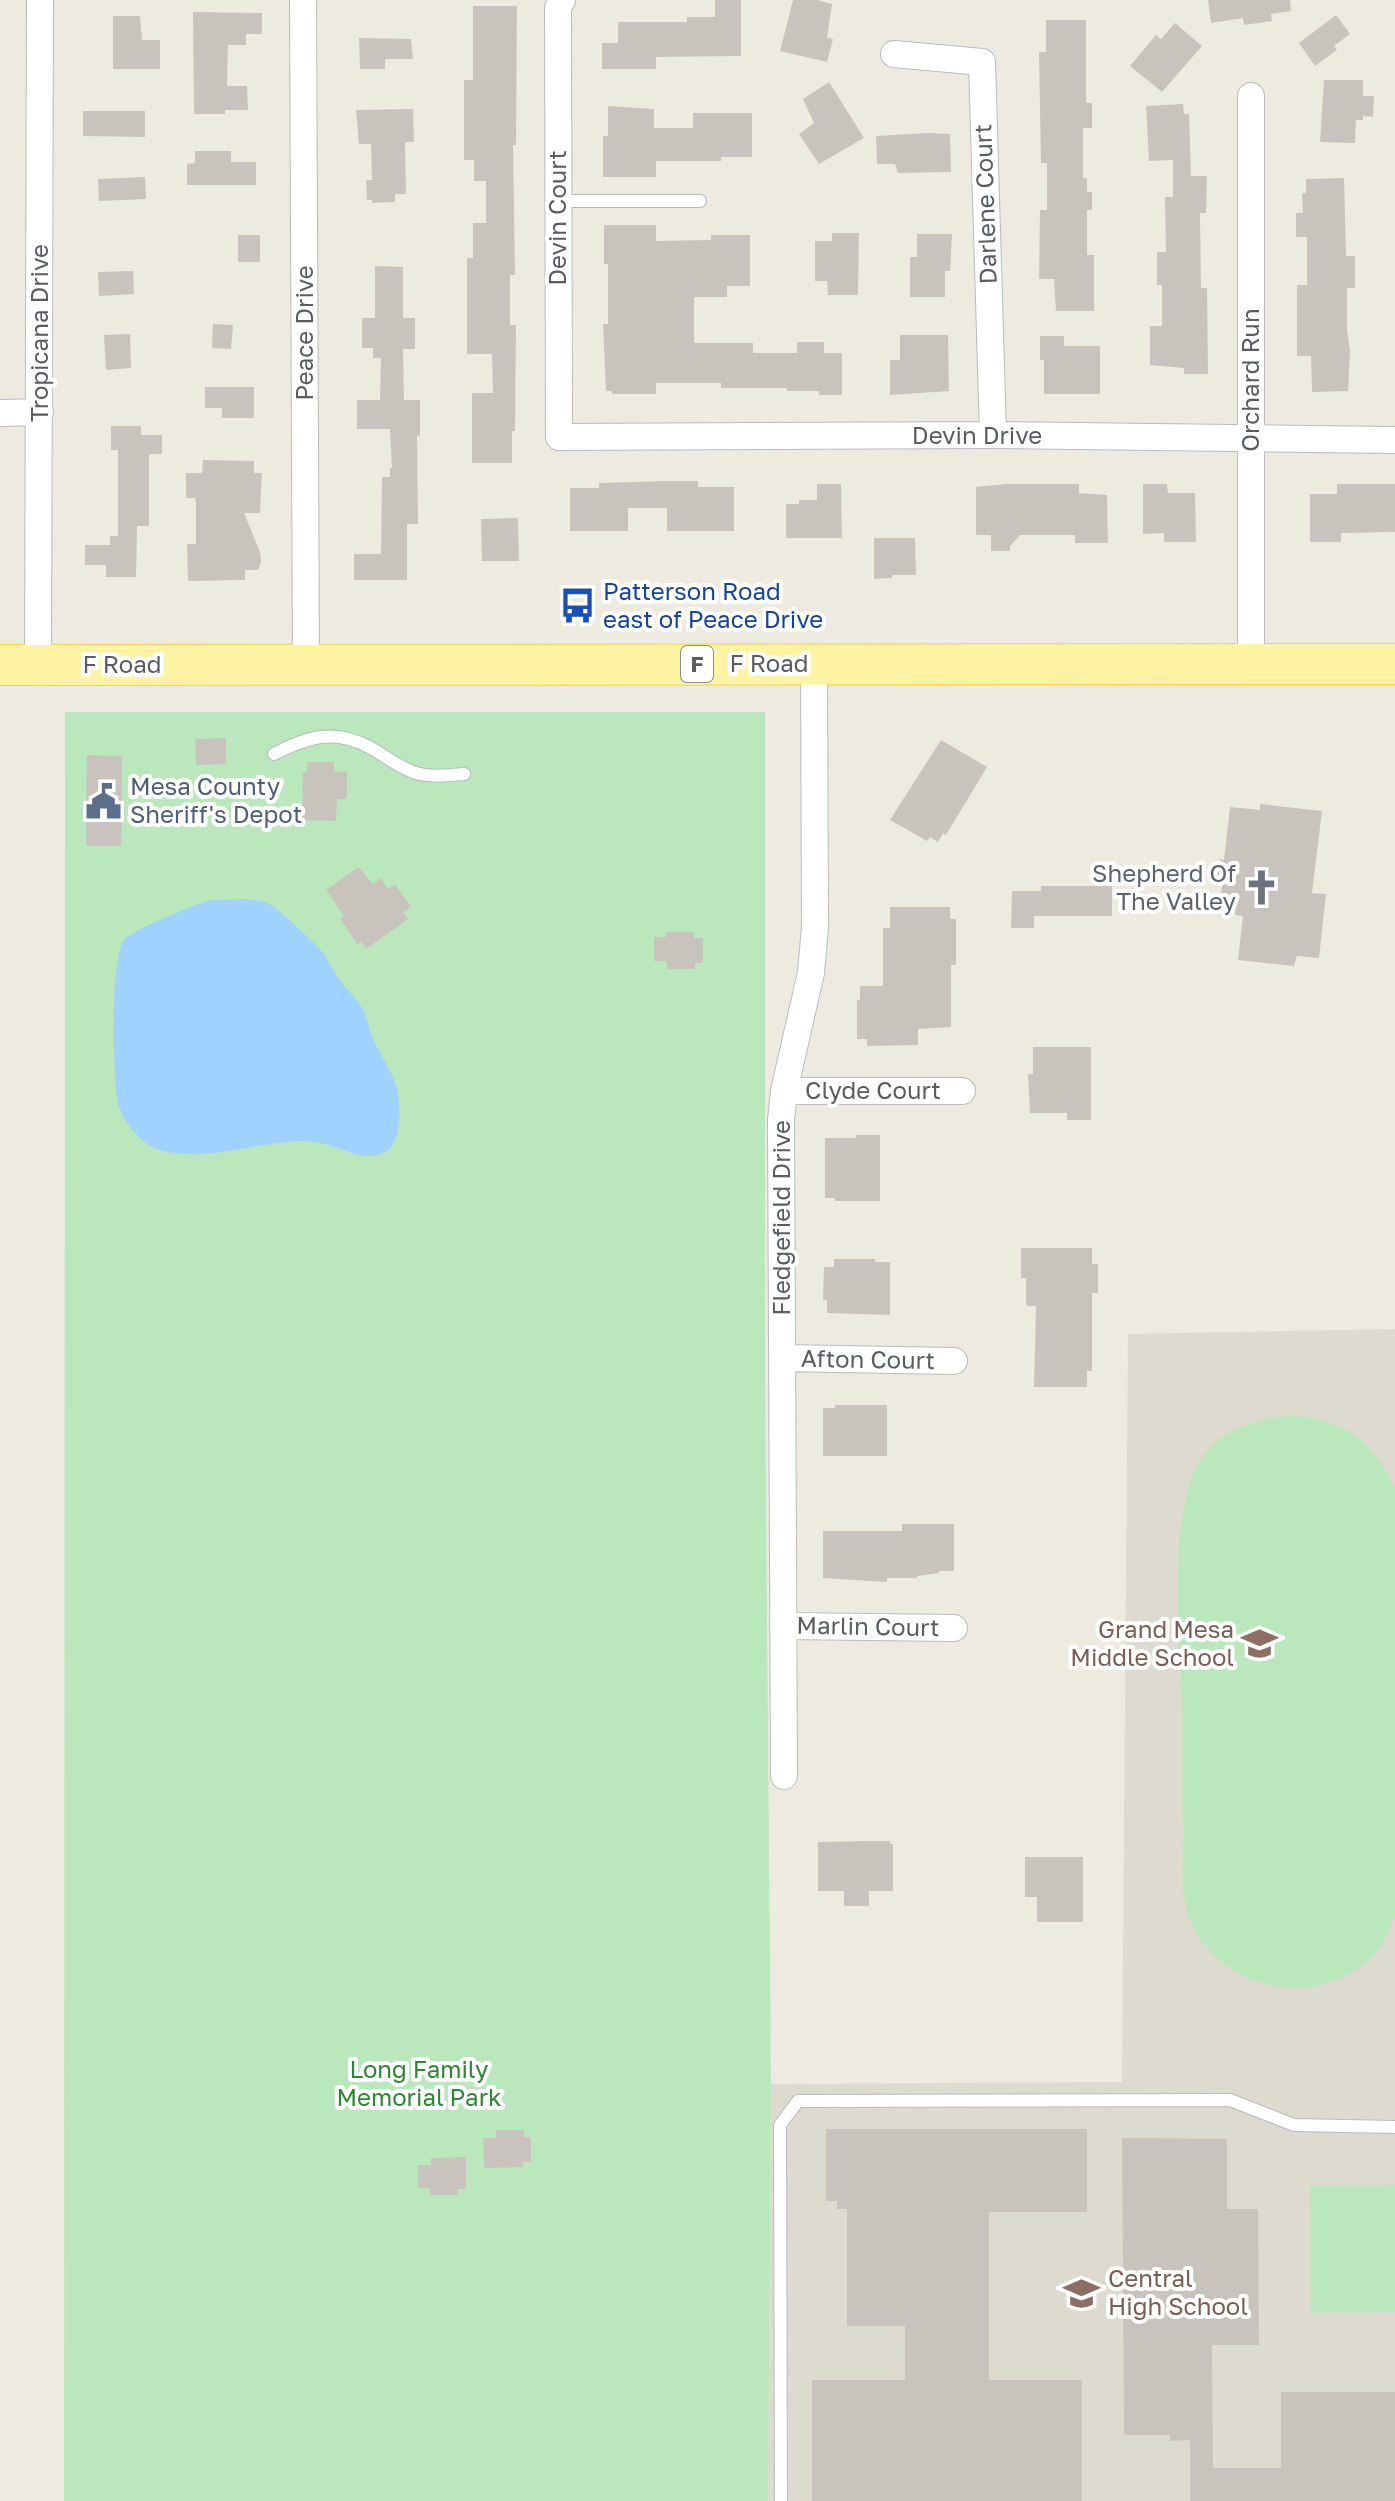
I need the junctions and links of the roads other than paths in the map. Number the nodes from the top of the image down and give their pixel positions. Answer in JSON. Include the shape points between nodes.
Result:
{"nodes":[{"id":1,"x":40,"y":0,"type":"edge"},
{"id":2,"x":303,"y":0,"type":"edge"},
{"id":3,"x":562,"y":0,"type":"edge"},
{"id":4,"x":894,"y":54,"type":"dead end"},
{"id":5,"x":1251,"y":96,"type":"dead end"},
{"id":6,"x":558,"y":201,"type":"junction"},
{"id":7,"x":700,"y":201,"type":"dead end"},
{"id":8,"x":40,"y":412,"type":"junction"},
{"id":9,"x":0,"y":413,"type":"edge"},
{"id":10,"x":993,"y":435,"type":"junction"},
{"id":11,"x":559,"y":437,"type":"joint"},
{"id":12,"x":1251,"y":439,"type":"junction"},
{"id":13,"x":1395,"y":440,"type":"edge"},
{"id":14,"x":814,"y":663,"type":"junction"},
{"id":15,"x":1251,"y":664,"type":"junction"},
{"id":16,"x":1395,"y":664,"type":"edge"},
{"id":17,"x":19,"y":665,"type":"edge"},
{"id":18,"x":306,"y":665,"type":"junction"},
{"id":19,"x":274,"y":754,"type":"dead end"},
{"id":20,"x":464,"y":774,"type":"dead end"},
{"id":21,"x":784,"y":1091,"type":"junction"},
{"id":22,"x":962,"y":1091,"type":"dead end"},
{"id":23,"x":782,"y":1358,"type":"junction"},
{"id":24,"x":954,"y":1361,"type":"dead end"},
{"id":25,"x":783,"y":1626,"type":"junction"},
{"id":26,"x":954,"y":1628,"type":"dead end"},
{"id":27,"x":784,"y":1776,"type":"dead end"},
{"id":28,"x":1395,"y":2127,"type":"edge"},
{"id":29,"x":781,"y":2501,"type":"edge"}],
"edges":[{"from":1,"to":8,"type":"street","name":"Tropicana Drive"},
{"from":2,"to":18,"type":"street","name":"Peace Drive"},
{"from":3,"to":6,"type":"street","name":"Devin Court"},
{"from":4,"to":10,"type":"street","name":"Darlene Court","via":[[982,62]]},
{"from":5,"to":12,"type":"street","name":"Orchard Run"},
{"from":6,"to":7,"type":"lane"},
{"from":6,"to":11,"type":"street","name":"Devin Court"},
{"from":8,"to":9,"type":"street"},
{"from":8,"to":17,"type":"street","name":"Tropicana Drive"},
{"from":10,"to":11,"type":"street","name":"Devin Drive"},
{"from":10,"to":12,"type":"street","name":"Devin Drive"},
{"from":12,"to":13,"type":"street","name":"Devin Drive"},
{"from":12,"to":15,"type":"street","name":"Orchard Run"},
{"from":14,"to":15,"type":"main road","name":"F Road","number":"F"},
{"from":14,"to":18,"type":"main road","name":"F Road","number":"F"},
{"from":14,"to":21,"type":"street","name":"Fledgefield Drive","via":[[815,927],[811,973]]},
{"from":15,"to":16,"type":"main road","name":"F Road","number":"F"},
{"from":17,"to":18,"type":"main road","name":"F Road","number":"F"},
{"from":19,"to":20,"type":"lane","via":[[314,736],[334,736],[369,746],[416,773]]},
{"from":21,"to":22,"type":"street","name":"Clyde Court"},
{"from":21,"to":23,"type":"street","name":"Fledgefield Drive"},
{"from":23,"to":24,"type":"street","name":"Afton Court"},
{"from":23,"to":25,"type":"street","name":"Fledgefield Drive"},
{"from":25,"to":26,"type":"street","name":"Marlin Court"},
{"from":25,"to":27,"type":"street","name":"Fledgefield Drive"},
{"from":28,"to":29,"type":"lane","via":[[1294,2125],[1230,2100],[798,2101],[780,2125]]}]}
